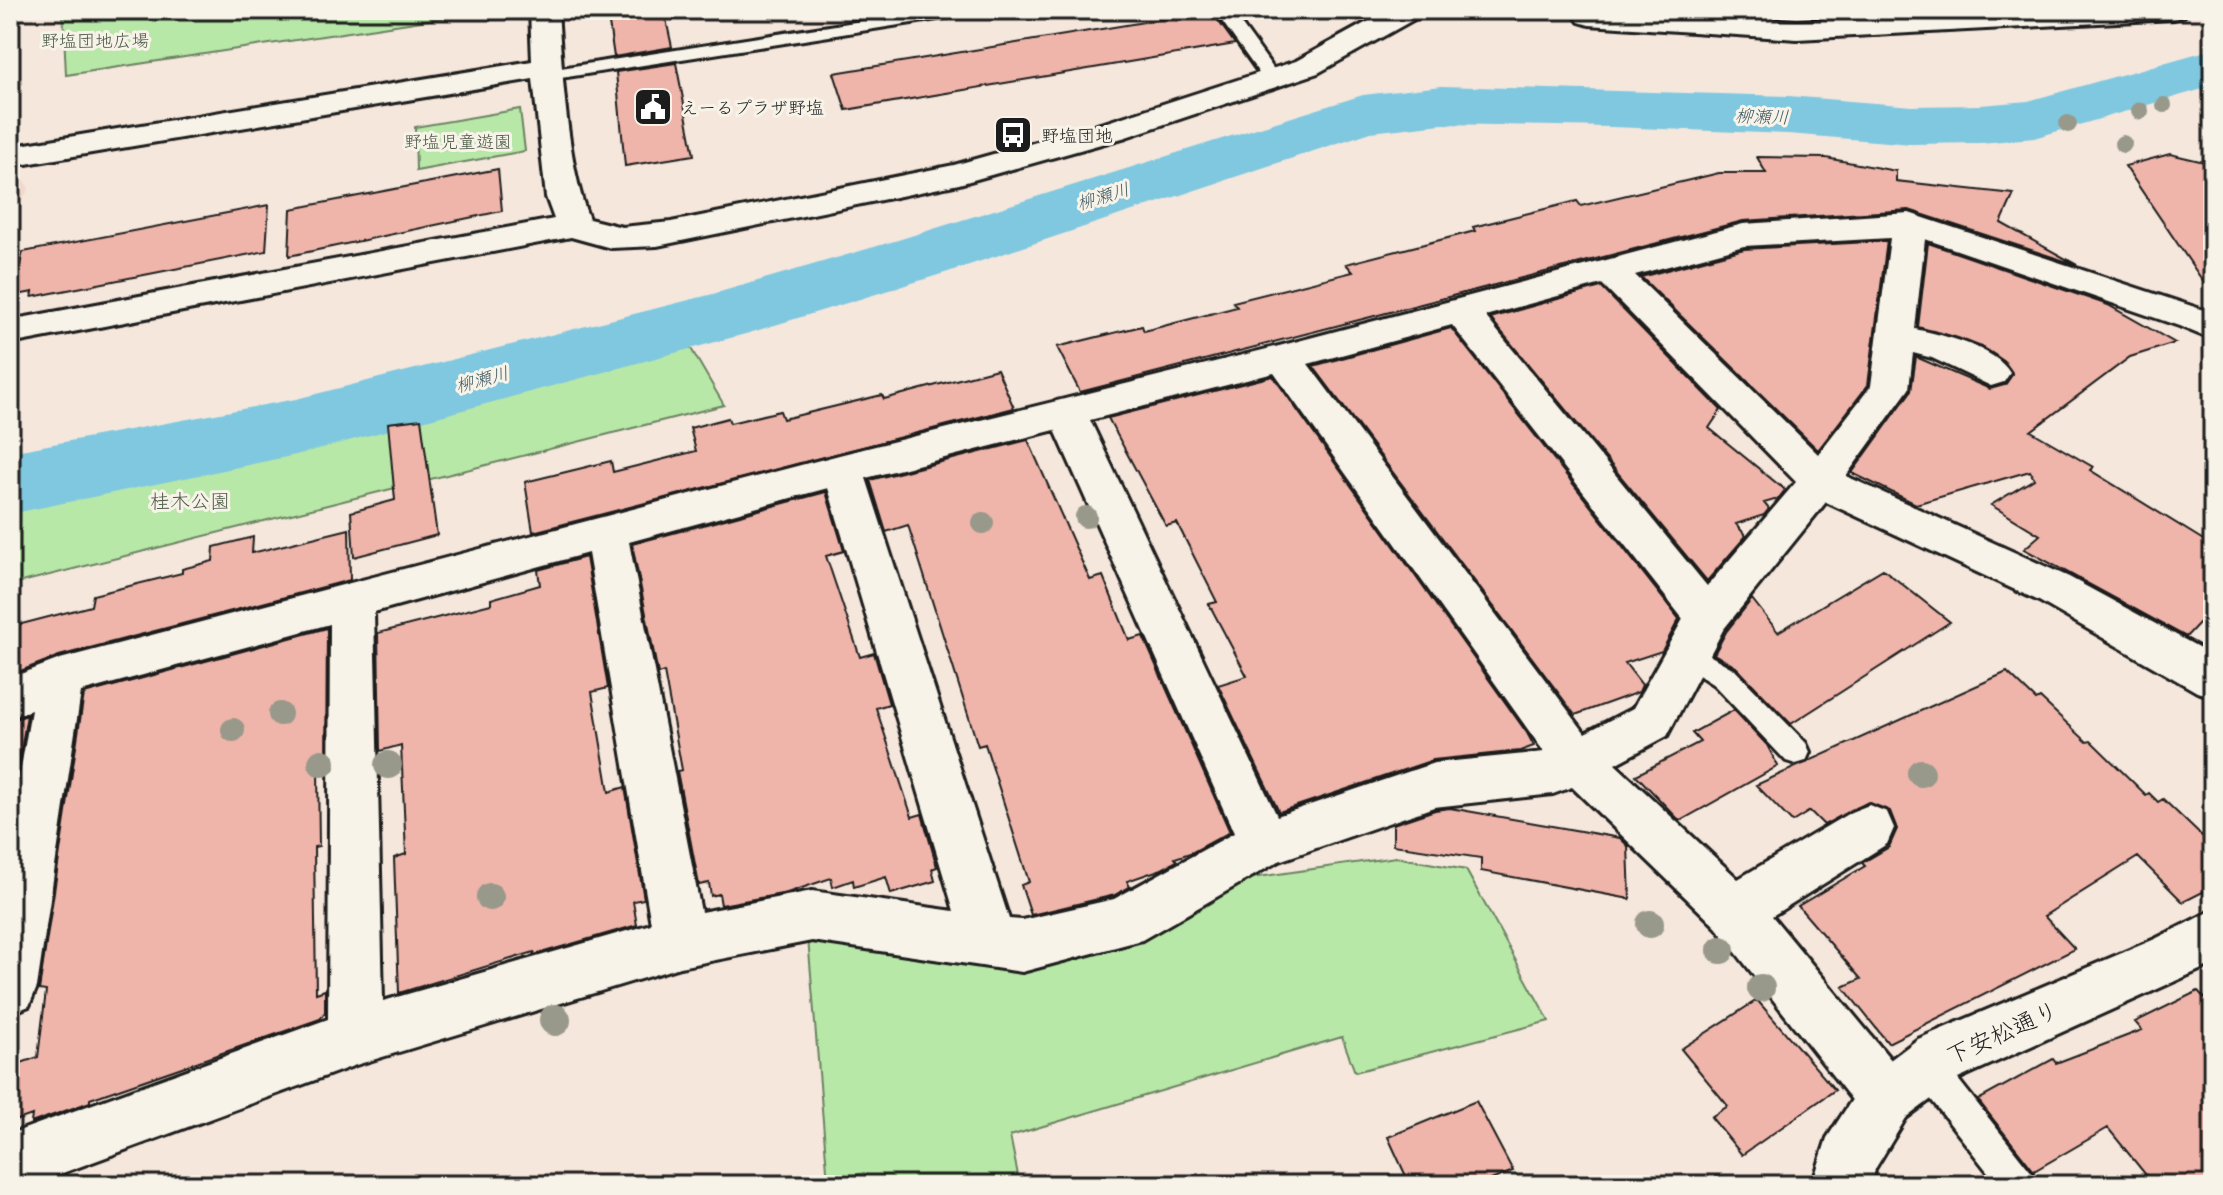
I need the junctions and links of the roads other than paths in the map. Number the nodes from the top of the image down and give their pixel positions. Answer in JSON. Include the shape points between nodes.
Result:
{"nodes":[{"id":1,"x":544,"y":10,"type":"edge"},
{"id":2,"x":963,"y":10,"type":"edge"},
{"id":3,"x":1222,"y":10,"type":"edge"},
{"id":4,"x":1410,"y":10,"type":"edge"},
{"id":5,"x":2174,"y":10,"type":"edge"},
{"id":6,"x":1589,"y":16,"type":"dead end"},
{"id":7,"x":547,"y":72,"type":"junction"},
{"id":8,"x":1272,"y":79,"type":"junction"},
{"id":9,"x":26,"y":154,"type":"dead end"},
{"id":10,"x":1909,"y":224,"type":"junction"},
{"id":11,"x":574,"y":226,"type":"junction"},
{"id":12,"x":1610,"y":271,"type":"junction"},
{"id":13,"x":1459,"y":309,"type":"junction"},
{"id":14,"x":2206,"y":318,"type":"edge"},
{"id":15,"x":10,"y":332,"type":"edge"},
{"id":16,"x":1898,"y":337,"type":"junction"},
{"id":17,"x":1283,"y":358,"type":"junction"},
{"id":18,"x":1991,"y":373,"type":"dead end"},
{"id":19,"x":1067,"y":413,"type":"junction"},
{"id":20,"x":843,"y":469,"type":"junction"},
{"id":21,"x":1820,"y":481,"type":"junction"},
{"id":22,"x":606,"y":534,"type":"junction"},
{"id":23,"x":352,"y":602,"type":"junction"},
{"id":24,"x":1696,"y":635,"type":"junction"},
{"id":25,"x":60,"y":678,"type":"junction"},
{"id":26,"x":2213,"y":678,"type":"edge"},
{"id":27,"x":10,"y":698,"type":"edge"},
{"id":28,"x":1796,"y":752,"type":"dead end"},
{"id":29,"x":1577,"y":760,"type":"junction"},
{"id":30,"x":1869,"y":828,"type":"dead end"},
{"id":31,"x":1264,"y":843,"type":"junction"},
{"id":32,"x":1734,"y":910,"type":"junction"},
{"id":33,"x":2213,"y":935,"type":"edge"},
{"id":34,"x":680,"y":941,"type":"junction"},
{"id":35,"x":990,"y":942,"type":"junction"},
{"id":36,"x":10,"y":987,"type":"edge"},
{"id":37,"x":356,"y":1037,"type":"junction"},
{"id":38,"x":1906,"y":1083,"type":"junction"},
{"id":39,"x":10,"y":1163,"type":"edge"},
{"id":40,"x":1842,"y":1185,"type":"edge"},
{"id":41,"x":2020,"y":1185,"type":"edge"}],
"edges":[{"from":1,"to":7,"type":"street"},
{"from":2,"to":7,"type":"lane"},
{"from":3,"to":8,"type":"lane"},
{"from":4,"to":8,"type":"street","via":[[1307,67]]},
{"from":5,"to":6,"type":"street","via":[[1797,30]]},
{"from":7,"to":9,"type":"street"},
{"from":7,"to":11,"type":"street","via":[[563,197]]},
{"from":8,"to":11,"type":"street","via":[[959,174],[623,240]]},
{"from":10,"to":12,"type":"street","via":[[1743,235]]},
{"from":10,"to":14,"type":"street"},
{"from":10,"to":16,"type":"street"},
{"from":11,"to":15,"type":"street"},
{"from":12,"to":13,"type":"street"},
{"from":12,"to":21,"type":"street"},
{"from":13,"to":17,"type":"street"},
{"from":13,"to":24,"type":"street"},
{"from":16,"to":18,"type":"street","via":[[1944,348]]},
{"from":16,"to":21,"type":"street","via":[[1890,389]]},
{"from":17,"to":19,"type":"street"},
{"from":17,"to":29,"type":"street"},
{"from":19,"to":20,"type":"street"},
{"from":19,"to":31,"type":"street"},
{"from":20,"to":22,"type":"street"},
{"from":20,"to":35,"type":"street"},
{"from":21,"to":24,"type":"street"},
{"from":21,"to":26,"type":"street","via":[[2054,589]]},
{"from":22,"to":23,"type":"street"},
{"from":22,"to":34,"type":"street"},
{"from":23,"to":25,"type":"street"},
{"from":23,"to":37,"type":"street"},
{"from":24,"to":28,"type":"lane","via":[[1724,677]]},
{"from":24,"to":29,"type":"street","via":[[1650,722]]},
{"from":25,"to":27,"type":"street"},
{"from":25,"to":36,"type":"street"},
{"from":29,"to":31,"type":"street","via":[[1553,773],[1434,785]]},
{"from":29,"to":32,"type":"street"},
{"from":30,"to":32,"type":"street"},
{"from":31,"to":35,"type":"street","via":[[1123,922],[1022,946]]},
{"from":32,"to":38,"type":"street"},
{"from":33,"to":38,"type":"street","name":"下安松通り","via":[[2174,957],[1938,1059]]},
{"from":34,"to":35,"type":"street","via":[[812,916]]},
{"from":34,"to":37,"type":"street"},
{"from":37,"to":39,"type":"street"},
{"from":38,"to":40,"type":"street","via":[[1848,1159]]},
{"from":38,"to":41,"type":"lane"}]}
